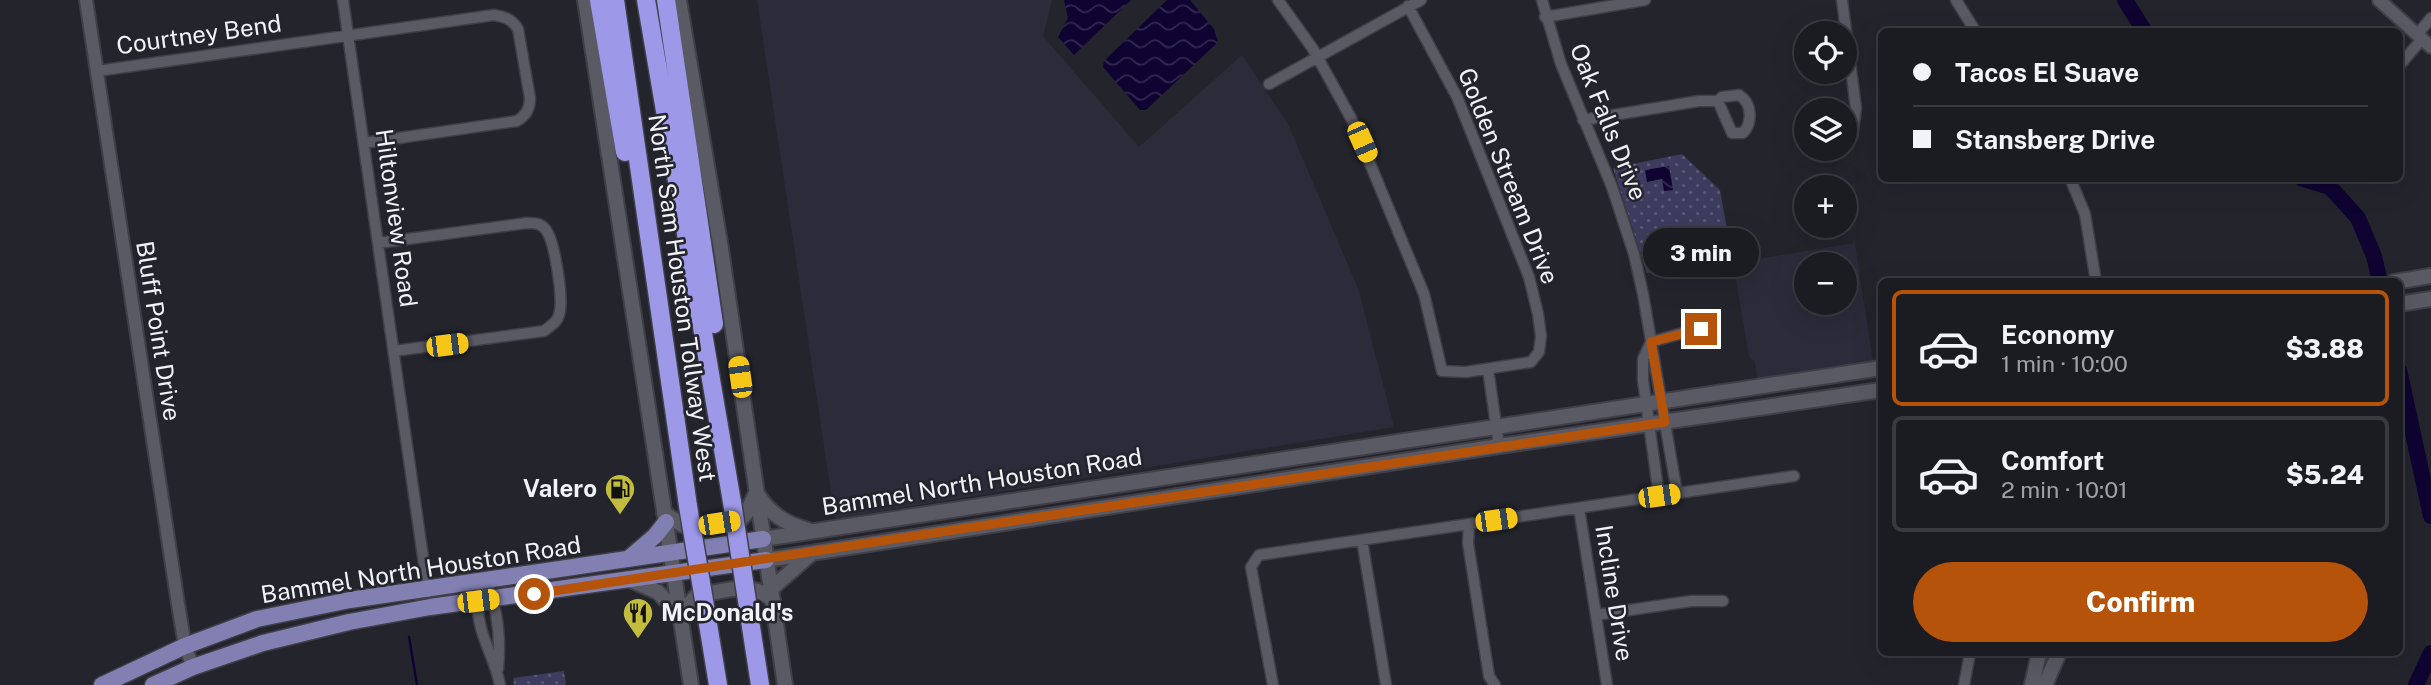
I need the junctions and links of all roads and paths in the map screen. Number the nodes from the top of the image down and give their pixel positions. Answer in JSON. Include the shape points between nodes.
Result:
{"nodes":[{"id":1,"x":86,"y":0,"type":"edge"},
{"id":2,"x":343,"y":0,"type":"edge"},
{"id":3,"x":585,"y":0,"type":"edge"},
{"id":4,"x":599,"y":0,"type":"edge"},
{"id":5,"x":615,"y":0,"type":"edge"},
{"id":6,"x":646,"y":0,"type":"edge"},
{"id":7,"x":666,"y":0,"type":"edge"},
{"id":8,"x":679,"y":0,"type":"edge"},
{"id":9,"x":1278,"y":0,"type":"edge"},
{"id":10,"x":1421,"y":0,"type":"edge"},
{"id":11,"x":1542,"y":0,"type":"edge"},
{"id":12,"x":1645,"y":0,"type":"edge"},
{"id":13,"x":1842,"y":0,"type":"edge"},
{"id":14,"x":1956,"y":0,"type":"edge"},
{"id":15,"x":2379,"y":0,"type":"edge"},
{"id":16,"x":1408,"y":6,"type":"junction"},
{"id":17,"x":1545,"y":17,"type":"junction"},
{"id":18,"x":2431,"y":18,"type":"edge"},
{"id":19,"x":1974,"y":28,"type":"edge"},
{"id":20,"x":349,"y":36,"type":"junction"},
{"id":21,"x":2423,"y":40,"type":"edge"},
{"id":22,"x":1317,"y":56,"type":"junction"},
{"id":23,"x":2403,"y":62,"type":"edge"},
{"id":24,"x":97,"y":71,"type":"junction"},
{"id":25,"x":1269,"y":84,"type":"dead end"},
{"id":26,"x":1855,"y":98,"type":"edge"},
{"id":27,"x":1718,"y":101,"type":"dead end"},
{"id":28,"x":1583,"y":120,"type":"junction"},
{"id":29,"x":364,"y":143,"type":"junction"},
{"id":30,"x":2072,"y":182,"type":"edge"},
{"id":31,"x":378,"y":243,"type":"junction"},
{"id":32,"x":2431,"y":276,"type":"edge"},
{"id":33,"x":2095,"y":278,"type":"edge"},
{"id":34,"x":2403,"y":281,"type":"edge"},
{"id":35,"x":2424,"y":300,"type":"edge"},
{"id":36,"x":2403,"y":303,"type":"edge"},
{"id":37,"x":1711,"y":325,"type":"dead end"},
{"id":38,"x":1651,"y":342,"type":"junction"},
{"id":39,"x":394,"y":351,"type":"junction"},
{"id":40,"x":666,"y":360,"type":"junction"},
{"id":41,"x":1878,"y":368,"type":"edge"},
{"id":42,"x":1488,"y":369,"type":"junction"},
{"id":43,"x":1856,"y":372,"type":"junction"},
{"id":44,"x":1878,"y":390,"type":"edge"},
{"id":45,"x":1859,"y":393,"type":"junction"},
{"id":46,"x":1662,"y":400,"type":"junction"},
{"id":47,"x":1646,"y":403,"type":"junction"},
{"id":48,"x":1665,"y":422,"type":"junction"},
{"id":49,"x":1496,"y":425,"type":"junction"},
{"id":50,"x":1649,"y":425,"type":"junction"},
{"id":51,"x":1499,"y":446,"type":"junction"},
{"id":52,"x":726,"y":460,"type":"junction"},
{"id":53,"x":1242,"y":465,"type":"junction"},
{"id":54,"x":1794,"y":476,"type":"dead end"},
{"id":55,"x":1244,"y":486,"type":"junction"},
{"id":56,"x":756,"y":492,"type":"junction"},
{"id":57,"x":1068,"y":492,"type":"junction"},
{"id":58,"x":1677,"y":493,"type":"junction"},
{"id":59,"x":1659,"y":496,"type":"junction"},
{"id":60,"x":1578,"y":508,"type":"junction"},
{"id":61,"x":1071,"y":513,"type":"junction"},
{"id":62,"x":665,"y":518,"type":"junction"},
{"id":63,"x":1469,"y":524,"type":"junction"},
{"id":64,"x":813,"y":531,"type":"junction"},
{"id":65,"x":763,"y":539,"type":"junction"},
{"id":66,"x":1362,"y":540,"type":"junction"},
{"id":67,"x":670,"y":553,"type":"junction"},
{"id":68,"x":813,"y":553,"type":"junction"},
{"id":69,"x":627,"y":559,"type":"junction"},
{"id":70,"x":766,"y":560,"type":"junction"},
{"id":71,"x":674,"y":573,"type":"junction"},
{"id":72,"x":485,"y":580,"type":"junction"},
{"id":73,"x":630,"y":580,"type":"junction"},
{"id":74,"x":428,"y":589,"type":"junction"},
{"id":75,"x":772,"y":595,"type":"junction"},
{"id":76,"x":486,"y":600,"type":"junction"},
{"id":77,"x":1723,"y":601,"type":"dead end"},
{"id":78,"x":430,"y":607,"type":"junction"},
{"id":79,"x":1596,"y":615,"type":"junction"},
{"id":80,"x":680,"y":616,"type":"junction"},
{"id":81,"x":185,"y":646,"type":"junction"},
{"id":82,"x":1969,"y":656,"type":"edge"},
{"id":83,"x":2038,"y":656,"type":"edge"},
{"id":84,"x":2058,"y":656,"type":"edge"},
{"id":85,"x":193,"y":667,"type":"junction"},
{"id":86,"x":497,"y":670,"type":"junction"},
{"id":87,"x":102,"y":685,"type":"edge"},
{"id":88,"x":153,"y":685,"type":"edge"},
{"id":89,"x":499,"y":685,"type":"edge"},
{"id":90,"x":691,"y":685,"type":"edge"},
{"id":91,"x":718,"y":685,"type":"edge"},
{"id":92,"x":760,"y":685,"type":"edge"},
{"id":93,"x":785,"y":685,"type":"edge"},
{"id":94,"x":1273,"y":685,"type":"edge"},
{"id":95,"x":1386,"y":685,"type":"edge"},
{"id":96,"x":1495,"y":685,"type":"edge"},
{"id":97,"x":1607,"y":685,"type":"edge"},
{"id":98,"x":1964,"y":685,"type":"edge"},
{"id":99,"x":2032,"y":685,"type":"edge"},
{"id":100,"x":2045,"y":685,"type":"edge"}],
"edges":[{"from":1,"to":24,"type":"street","name":"Bluff Point Drive"},
{"from":2,"to":20,"type":"street","name":"Hiltonview Road"},
{"from":3,"to":62,"type":"main road"},
{"from":4,"to":40,"type":"highway"},
{"from":5,"to":40,"type":"highway","name":"North Sam Houston Tollway West"},
{"from":6,"to":52,"type":"highway","name":"North Sam Houston Tollway West"},
{"from":7,"to":52,"type":"highway","via":[[711,298]]},
{"from":8,"to":56,"type":"main road"},
{"from":9,"to":22,"type":"street"},
{"from":10,"to":16,"type":"street"},
{"from":11,"to":17,"type":"street","name":"Oak Falls Drive"},
{"from":12,"to":17,"type":"street"},
{"from":13,"to":26,"type":"street"},
{"from":14,"to":19,"type":"street"},
{"from":15,"to":21,"type":"street"},
{"from":16,"to":22,"type":"street"},
{"from":16,"to":42,"type":"street","name":"Golden Stream Drive","via":[[1457,97],[1533,289],[1541,336],[1539,352],[1531,362]]},
{"from":17,"to":28,"type":"street","name":"Oak Falls Drive"},
{"from":18,"to":21,"type":"street"},
{"from":20,"to":24,"type":"street","name":"Courtney Bend"},
{"from":20,"to":29,"type":"street","name":"Hiltonview Road"},
{"from":20,"to":29,"type":"street","name":"Courtney Bend","via":[[505,17],[518,29],[530,97],[523,118],[517,121]]},
{"from":21,"to":23,"type":"street"},
{"from":22,"to":25,"type":"street"},
{"from":22,"to":42,"type":"street","name":"Golden Stream Drive","via":[[1352,120],[1411,260],[1442,371]]},
{"from":24,"to":81,"type":"street","name":"Bluff Point Drive"},
{"from":27,"to":28,"type":"street"},
{"from":28,"to":38,"type":"street","name":"Oak Falls Drive","via":[[1624,220]]},
{"from":29,"to":31,"type":"street","name":"Hiltonview Road"},
{"from":30,"to":33,"type":"street","via":[[2085,214]]},
{"from":31,"to":39,"type":"street","name":"Hiltonview Road"},
{"from":31,"to":39,"type":"street","via":[[527,223],[546,229],[552,241],[561,305],[556,322],[544,331]]},
{"from":32,"to":34,"type":"main road"},
{"from":35,"to":36,"type":"main road"},
{"from":37,"to":38,"type":"street"},
{"from":38,"to":46,"type":"street","name":"Oak Falls Drive"},
{"from":38,"to":47,"type":"street","name":"Oak Falls Drive","via":[[1643,359]]},
{"from":39,"to":74,"type":"street","name":"Hiltonview Road"},
{"from":40,"to":91,"type":"highway","name":"North Sam Houston Tollway West","bridge":true},
{"from":41,"to":43,"type":"main road","name":"Bammel North Houston Road"},
{"from":42,"to":49,"type":"street"},
{"from":43,"to":45,"type":"main road"},
{"from":43,"to":46,"type":"main road","name":"Bammel North Houston Road"},
{"from":44,"to":45,"type":"main road","name":"Bammel North Houston Road"},
{"from":45,"to":48,"type":"main road","name":"Bammel North Houston Road"},
{"from":46,"to":47,"type":"main road","name":"Bammel North Houston Road"},
{"from":46,"to":48,"type":"street","name":"Oak Falls Drive"},
{"from":47,"to":49,"type":"main road","name":"Bammel North Houston Road"},
{"from":47,"to":50,"type":"street","name":"Oak Falls Drive"},
{"from":48,"to":50,"type":"main road","name":"Bammel North Houston Road"},
{"from":48,"to":58,"type":"street","name":"Oak Falls Drive"},
{"from":49,"to":51,"type":"street"},
{"from":49,"to":53,"type":"main road","name":"Bammel North Houston Road"},
{"from":50,"to":51,"type":"main road","name":"Bammel North Houston Road"},
{"from":50,"to":59,"type":"street","name":"Oak Falls Drive"},
{"from":51,"to":55,"type":"main road","name":"Bammel North Houston Road"},
{"from":52,"to":92,"type":"highway","name":"North Sam Houston Tollway West","bridge":true},
{"from":53,"to":55,"type":"main road"},
{"from":53,"to":57,"type":"main road","name":"Bammel North Houston Road"},
{"from":54,"to":58,"type":"street"},
{"from":55,"to":61,"type":"main road","name":"Bammel North Houston Road"},
{"from":56,"to":62,"type":"main road","via":[[741,519],[697,526]]},
{"from":56,"to":64,"type":"main road","via":[[777,517]]},
{"from":56,"to":65,"type":"main road"},
{"from":57,"to":61,"type":"main road"},
{"from":57,"to":64,"type":"main road","name":"Bammel North Houston Road"},
{"from":58,"to":59,"type":"street"},
{"from":59,"to":60,"type":"street"},
{"from":60,"to":63,"type":"street"},
{"from":60,"to":79,"type":"street","name":"Incline Drive"},
{"from":61,"to":68,"type":"main road","name":"Bammel North Houston Road"},
{"from":62,"to":67,"type":"main road"},
{"from":62,"to":69,"type":"main road","via":[[655,536]]},
{"from":63,"to":66,"type":"street"},
{"from":63,"to":96,"type":"street","via":[[1489,676]]},
{"from":64,"to":65,"type":"main road","name":"Bammel North Houston Road"},
{"from":65,"to":67,"type":"main road","name":"Bammel North Houston Road"},
{"from":65,"to":70,"type":"main road"},
{"from":66,"to":94,"type":"street","via":[[1259,555],[1251,567]]},
{"from":66,"to":95,"type":"street"},
{"from":67,"to":69,"type":"main road","name":"Bammel North Houston Road"},
{"from":67,"to":71,"type":"main road"},
{"from":68,"to":70,"type":"main road","name":"Bammel North Houston Road"},
{"from":68,"to":75,"type":"main road"},
{"from":69,"to":72,"type":"main road","name":"Bammel North Houston Road"},
{"from":70,"to":71,"type":"main road","name":"Bammel North Houston Road"},
{"from":70,"to":75,"type":"main road"},
{"from":71,"to":73,"type":"main road","name":"Bammel North Houston Road"},
{"from":71,"to":80,"type":"main road"},
{"from":72,"to":74,"type":"main road","name":"Bammel North Houston Road"},
{"from":72,"to":76,"type":"street"},
{"from":72,"to":76,"type":"street"},
{"from":73,"to":76,"type":"main road","name":"Bammel North Houston Road"},
{"from":73,"to":80,"type":"main road","via":[[658,592]]},
{"from":74,"to":78,"type":"street","name":"Hiltonview Road"},
{"from":74,"to":81,"type":"main road","name":"Bammel North Houston Road","via":[[257,619]]},
{"from":75,"to":80,"type":"main road","via":[[750,587],[696,596]]},
{"from":75,"to":93,"type":"main road"},
{"from":76,"to":78,"type":"main road","name":"Bammel North Houston Road"},
{"from":76,"to":86,"type":"street","via":[[484,641]]},
{"from":76,"to":86,"type":"street","via":[[501,643]]},
{"from":77,"to":79,"type":"street"},
{"from":78,"to":85,"type":"main road","name":"Bammel North Houston Road","via":[[305,632]]},
{"from":79,"to":97,"type":"street","name":"Incline Drive"},
{"from":80,"to":90,"type":"main road"},
{"from":81,"to":85,"type":"street","name":"Bluff Point Drive"},
{"from":81,"to":87,"type":"main road","name":"Bammel North Houston Road"},
{"from":82,"to":98,"type":"street"},
{"from":83,"to":99,"type":"main road"},
{"from":84,"to":100,"type":"main road"},
{"from":85,"to":88,"type":"main road","name":"Bammel North Houston Road"},
{"from":86,"to":89,"type":"street"}]}
